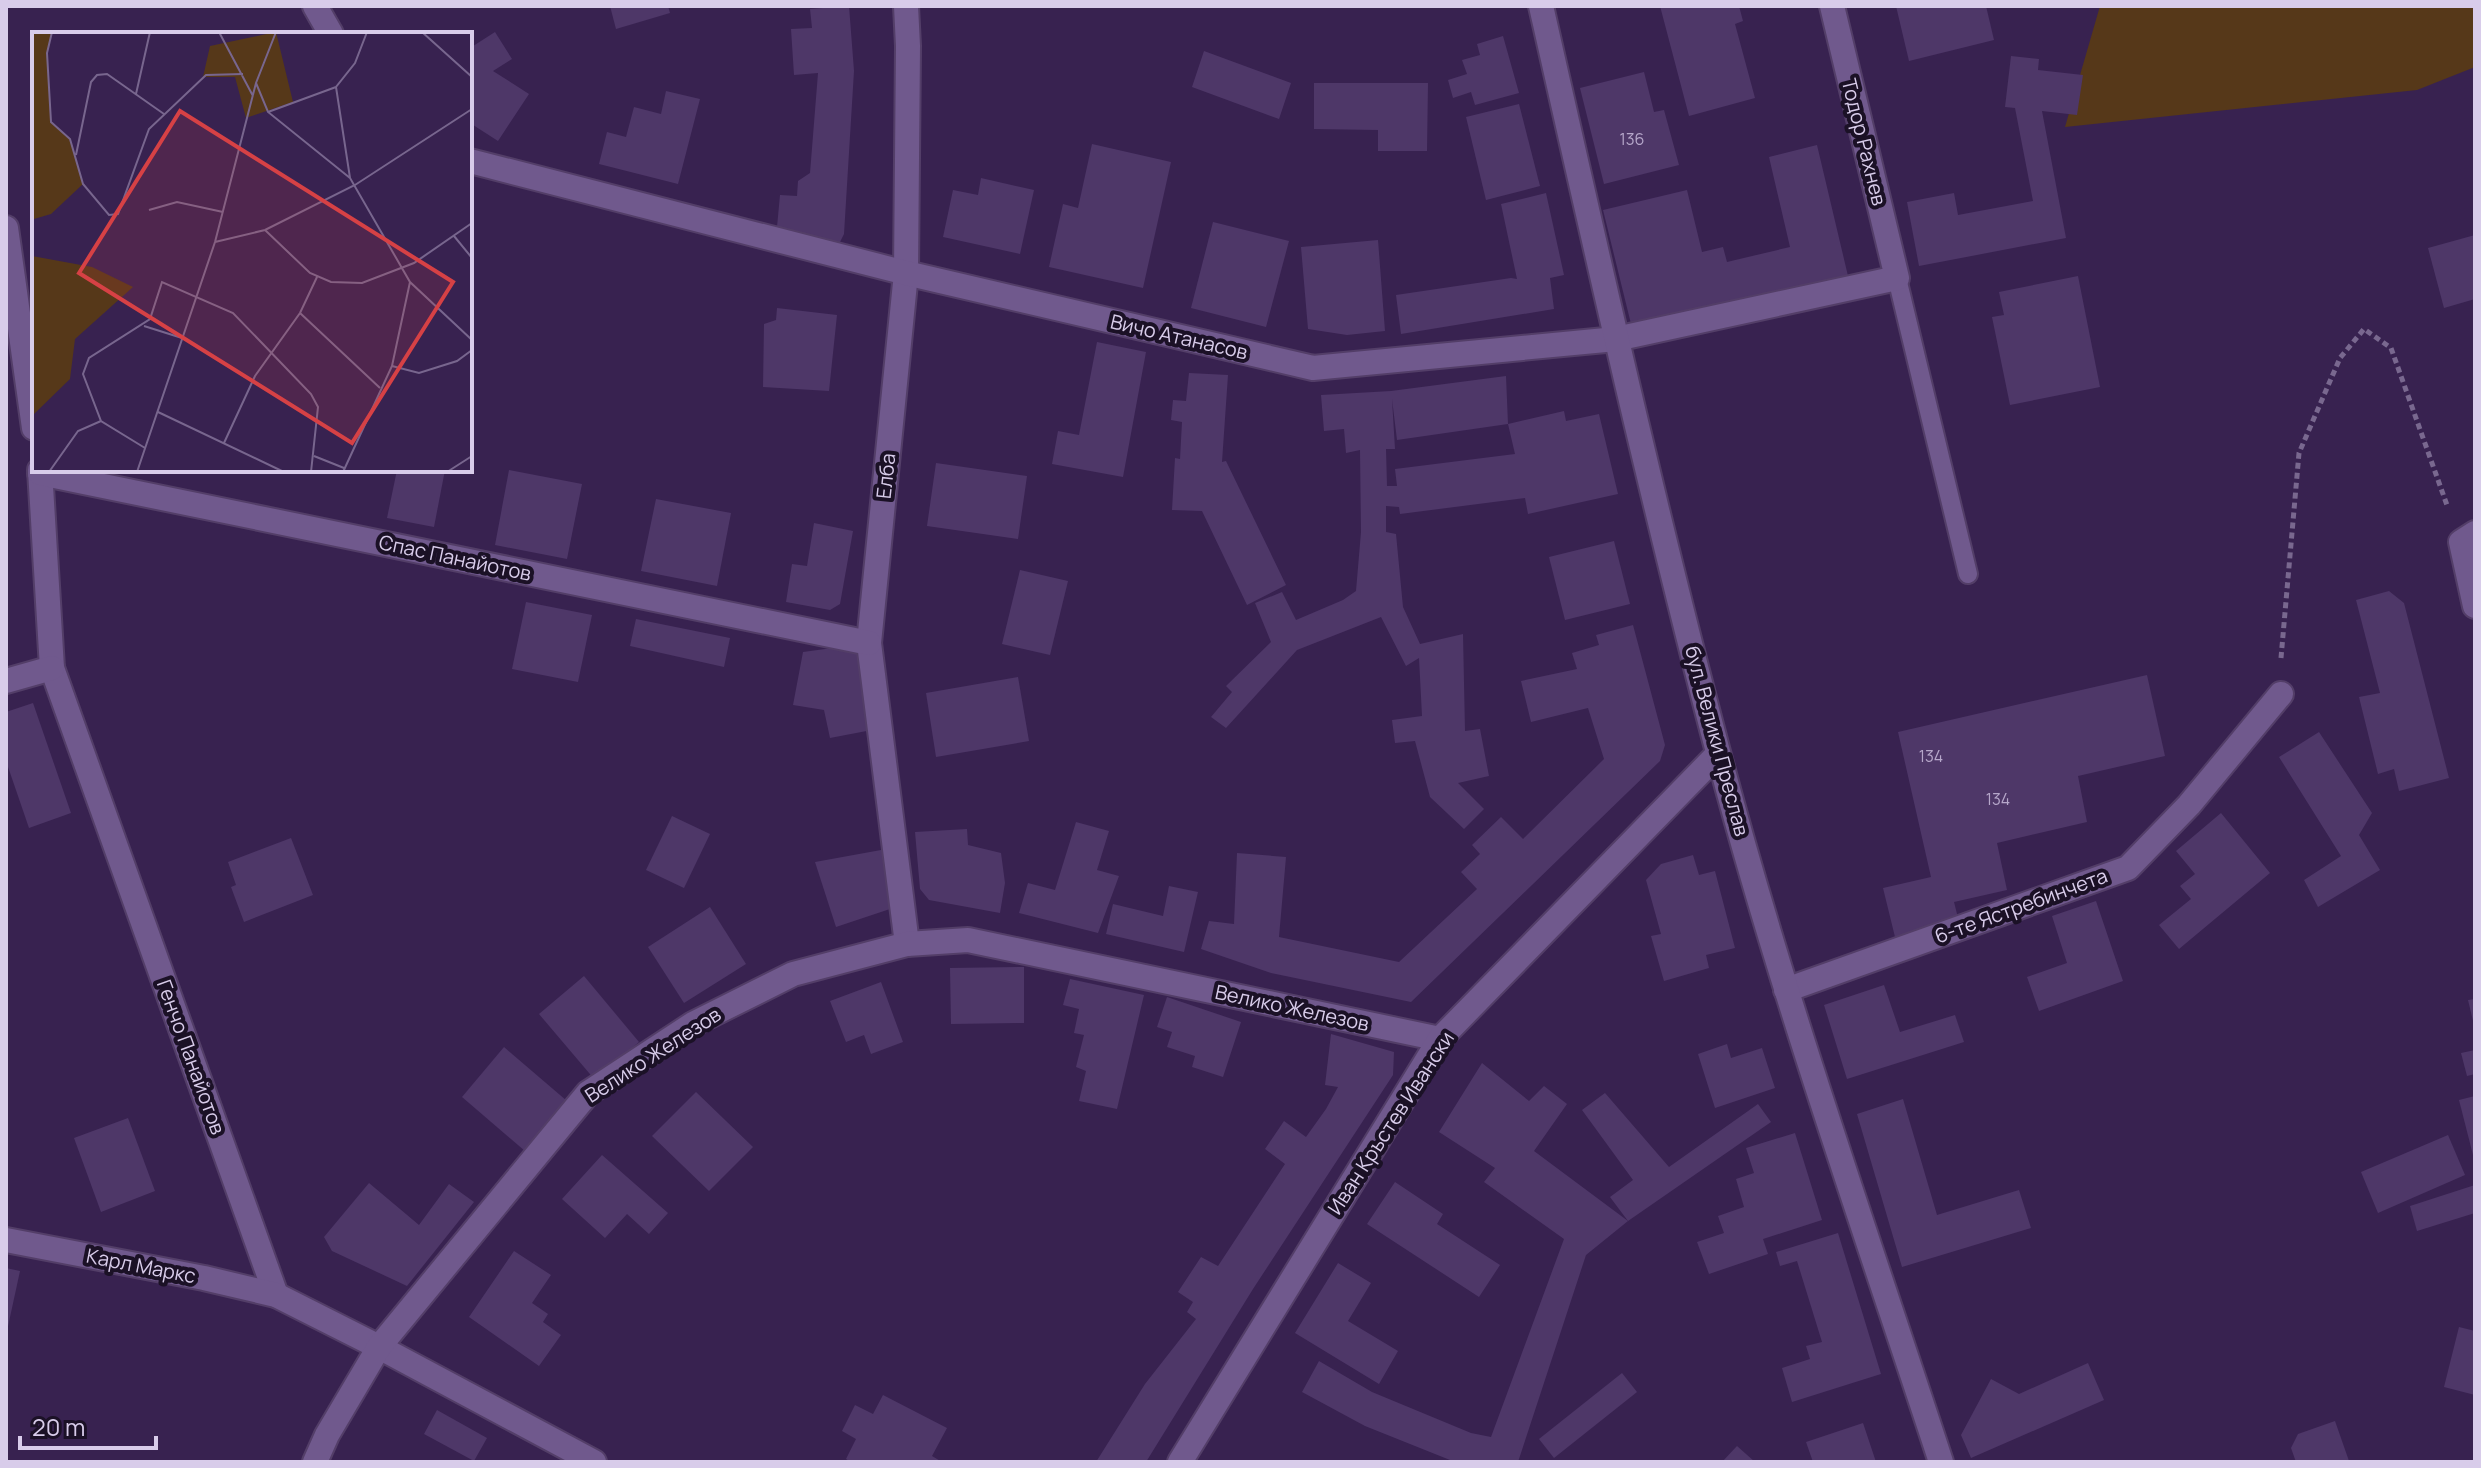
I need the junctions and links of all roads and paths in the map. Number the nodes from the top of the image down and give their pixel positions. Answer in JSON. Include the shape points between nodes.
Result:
{"nodes":[{"id":1,"x":315,"y":6,"type":"edge"},
{"id":2,"x":906,"y":6,"type":"edge"},
{"id":3,"x":1541,"y":6,"type":"edge"},
{"id":4,"x":1832,"y":6,"type":"edge"},
{"id":5,"x":330,"y":32,"type":"edge"},
{"id":6,"x":472,"y":162,"type":"edge"},
{"id":7,"x":6,"y":228,"type":"edge"},
{"id":8,"x":906,"y":273,"type":"junction"},
{"id":9,"x":1897,"y":278,"type":"junction"},
{"id":10,"x":1616,"y":339,"type":"junction"},
{"id":11,"x":32,"y":414,"type":"edge"},
{"id":12,"x":40,"y":472,"type":"edge"},
{"id":13,"x":2468,"y":538,"type":"edge"},
{"id":14,"x":1968,"y":574,"type":"dead end"},
{"id":15,"x":2475,"y":606,"type":"edge"},
{"id":16,"x":869,"y":643,"type":"junction"},
{"id":17,"x":52,"y":668,"type":"junction"},
{"id":18,"x":6,"y":681,"type":"edge"},
{"id":19,"x":2281,"y":694,"type":"joint"},
{"id":20,"x":1718,"y":754,"type":"junction"},
{"id":21,"x":907,"y":944,"type":"junction"},
{"id":22,"x":1786,"y":990,"type":"junction"},
{"id":23,"x":1440,"y":1039,"type":"junction"},
{"id":24,"x":6,"y":1240,"type":"edge"},
{"id":25,"x":276,"y":1295,"type":"junction"},
{"id":26,"x":379,"y":1347,"type":"junction"},
{"id":27,"x":315,"y":1462,"type":"edge"},
{"id":28,"x":594,"y":1462,"type":"edge"},
{"id":29,"x":1180,"y":1462,"type":"edge"},
{"id":30,"x":1941,"y":1462,"type":"edge"}],
"edges":[{"from":1,"to":5,"type":"street"},
{"from":2,"to":8,"type":"street","name":"Елба"},
{"from":3,"to":10,"type":"street","name":"бул. Велики Преслав"},
{"from":4,"to":9,"type":"street","name":"Тодор Рахнев"},
{"from":6,"to":8,"type":"street","name":"Вичо Атанасов"},
{"from":7,"to":11,"type":"street"},
{"from":8,"to":10,"type":"street","name":"Вичо Атанасов","via":[[1313,368]]},
{"from":8,"to":16,"type":"street","name":"Елба"},
{"from":9,"to":10,"type":"street","name":"Вичо Атанасов"},
{"from":9,"to":14,"type":"lane"},
{"from":10,"to":20,"type":"street","name":"бул. Велики Преслав"},
{"from":12,"to":16,"type":"street","name":"Спас Панайотов"},
{"from":12,"to":17,"type":"street","name":"Генчо Панайотов"},
{"from":13,"to":15,"type":"street"},
{"from":13,"to":19,"type":"path","via":[[2391,348],[2364,329],[2340,358],[2299,453]]},
{"from":16,"to":21,"type":"street","name":"Елба"},
{"from":17,"to":18,"type":"street"},
{"from":17,"to":25,"type":"street","name":"Генчо Панайотов"},
{"from":19,"to":22,"type":"street","name":"6-те Ястребинчета","via":[[2189,805],[2128,868]]},
{"from":20,"to":22,"type":"street","name":"бул. Велики Преслав"},
{"from":20,"to":23,"type":"street","name":"Иван Кръстев Ивански"},
{"from":21,"to":23,"type":"street","name":"Велико Железов","via":[[968,940]]},
{"from":21,"to":26,"type":"street","name":"Велико Железов","via":[[793,974],[693,1024],[588,1093]]},
{"from":22,"to":30,"type":"street","name":"бул. Велики Преслав"},
{"from":23,"to":29,"type":"street","name":"Иван Кръстев Ивански"},
{"from":24,"to":25,"type":"street","name":"Карл Маркс"},
{"from":25,"to":26,"type":"street"},
{"from":26,"to":27,"type":"street","name":"Велико Железов"},
{"from":26,"to":28,"type":"street"}]}
